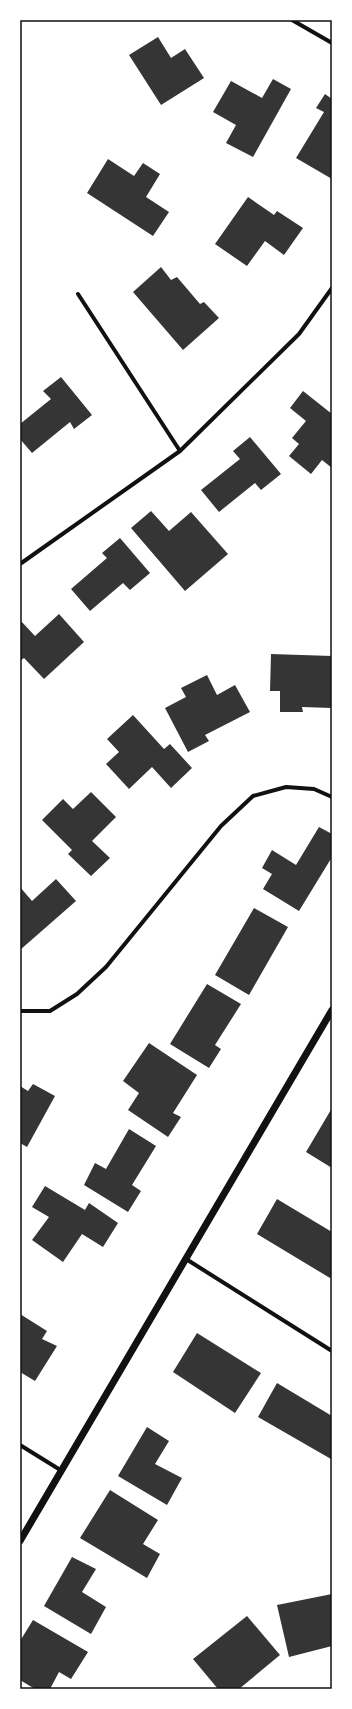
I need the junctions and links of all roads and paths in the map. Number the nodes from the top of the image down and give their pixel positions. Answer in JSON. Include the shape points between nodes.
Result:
{"nodes":[{"id":1,"x":292,"y":20,"type":"edge"},
{"id":2,"x":332,"y":43,"type":"edge"},
{"id":3,"x":332,"y":288,"type":"edge"},
{"id":4,"x":78,"y":294,"type":"dead end"},
{"id":5,"x":180,"y":450,"type":"junction"},
{"id":6,"x":20,"y":564,"type":"edge"},
{"id":7,"x":332,"y":797,"type":"edge"},
{"id":8,"x":332,"y":1010,"type":"edge"},
{"id":9,"x":20,"y":1011,"type":"edge"},
{"id":10,"x":186,"y":1259,"type":"junction"},
{"id":11,"x":332,"y":1351,"type":"edge"},
{"id":12,"x":20,"y":1445,"type":"edge"},
{"id":13,"x":62,"y":1471,"type":"junction"},
{"id":14,"x":20,"y":1541,"type":"edge"}],
"edges":[{"from":1,"to":2,"type":"street"},
{"from":3,"to":5,"type":"street","via":[[299,334]]},
{"from":4,"to":5,"type":"street"},
{"from":5,"to":6,"type":"street"},
{"from":7,"to":9,"type":"street","via":[[314,789],[286,787],[253,796],[221,826],[106,967],[77,994],[50,1012]]},
{"from":8,"to":10,"type":"street"},
{"from":10,"to":11,"type":"street"},
{"from":10,"to":13,"type":"street"},
{"from":12,"to":13,"type":"street"},
{"from":13,"to":14,"type":"street"}]}
